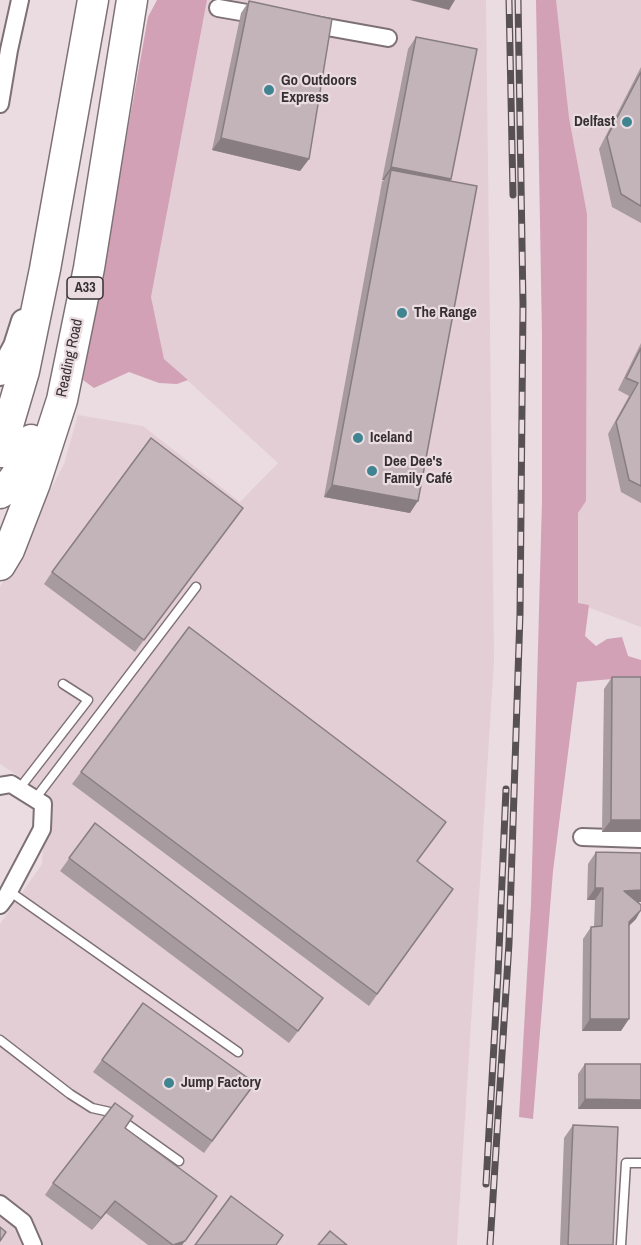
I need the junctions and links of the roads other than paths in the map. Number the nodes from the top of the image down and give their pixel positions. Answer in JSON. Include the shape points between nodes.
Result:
{"nodes":[{"id":1,"x":20,"y":0,"type":"edge"},
{"id":2,"x":93,"y":0,"type":"edge"},
{"id":3,"x":132,"y":0,"type":"edge"},
{"id":4,"x":218,"y":8,"type":"dead end"},
{"id":5,"x":388,"y":38,"type":"dead end"},
{"id":6,"x":4,"y":49,"type":"edge"},
{"id":7,"x":0,"y":104,"type":"edge"},
{"id":8,"x":107,"y":155,"type":"junction"},
{"id":9,"x":45,"y":269,"type":"junction"},
{"id":10,"x":0,"y":374,"type":"edge"},
{"id":11,"x":0,"y":452,"type":"edge"},
{"id":12,"x":0,"y":493,"type":"edge"},
{"id":13,"x":3,"y":546,"type":"edge"},
{"id":14,"x":196,"y":587,"type":"edge"},
{"id":15,"x":63,"y":684,"type":"dead end"},
{"id":16,"x":0,"y":786,"type":"edge"},
{"id":17,"x":19,"y":789,"type":"junction"},
{"id":18,"x":35,"y":799,"type":"junction"},
{"id":19,"x":582,"y":837,"type":"dead end"},
{"id":20,"x":641,"y":839,"type":"edge"},
{"id":21,"x":5,"y":898,"type":"edge"},
{"id":22,"x":0,"y":1040,"type":"edge"},
{"id":23,"x":238,"y":1052,"type":"dead end"},
{"id":24,"x":179,"y":1161,"type":"dead end"},
{"id":25,"x":641,"y":1163,"type":"edge"},
{"id":26,"x":0,"y":1204,"type":"edge"},
{"id":27,"x":29,"y":1242,"type":"edge"},
{"id":28,"x":621,"y":1245,"type":"edge"}],
"edges":[{"from":1,"to":6,"type":"street"},
{"from":2,"to":9,"type":"highway"},
{"from":3,"to":8,"type":"highway","name":"Reading Road","number":"A33"},
{"from":4,"to":5,"type":"street"},
{"from":6,"to":7,"type":"street"},
{"from":8,"to":12,"type":"highway","number":"A33","via":[[93,174],[50,383],[16,476]]},
{"from":8,"to":13,"type":"highway","name":"Reading Road","number":"A33","via":[[62,400],[35,483]]},
{"from":9,"to":10,"type":"street"},
{"from":9,"to":11,"type":"highway","via":[[24,371]]},
{"from":14,"to":18,"type":"lane"},
{"from":15,"to":17,"type":"lane","via":[[88,700]]},
{"from":16,"to":17,"type":"street","via":[[11,784]]},
{"from":17,"to":18,"type":"street"},
{"from":18,"to":21,"type":"street","via":[[43,804],[42,829]]},
{"from":19,"to":20,"type":"street"},
{"from":21,"to":23,"type":"lane"},
{"from":22,"to":24,"type":"lane","via":[[77,1099],[110,1112]]},
{"from":25,"to":28,"type":"lane","via":[[626,1163]]},
{"from":26,"to":27,"type":"street","via":[[23,1222]]}]}
